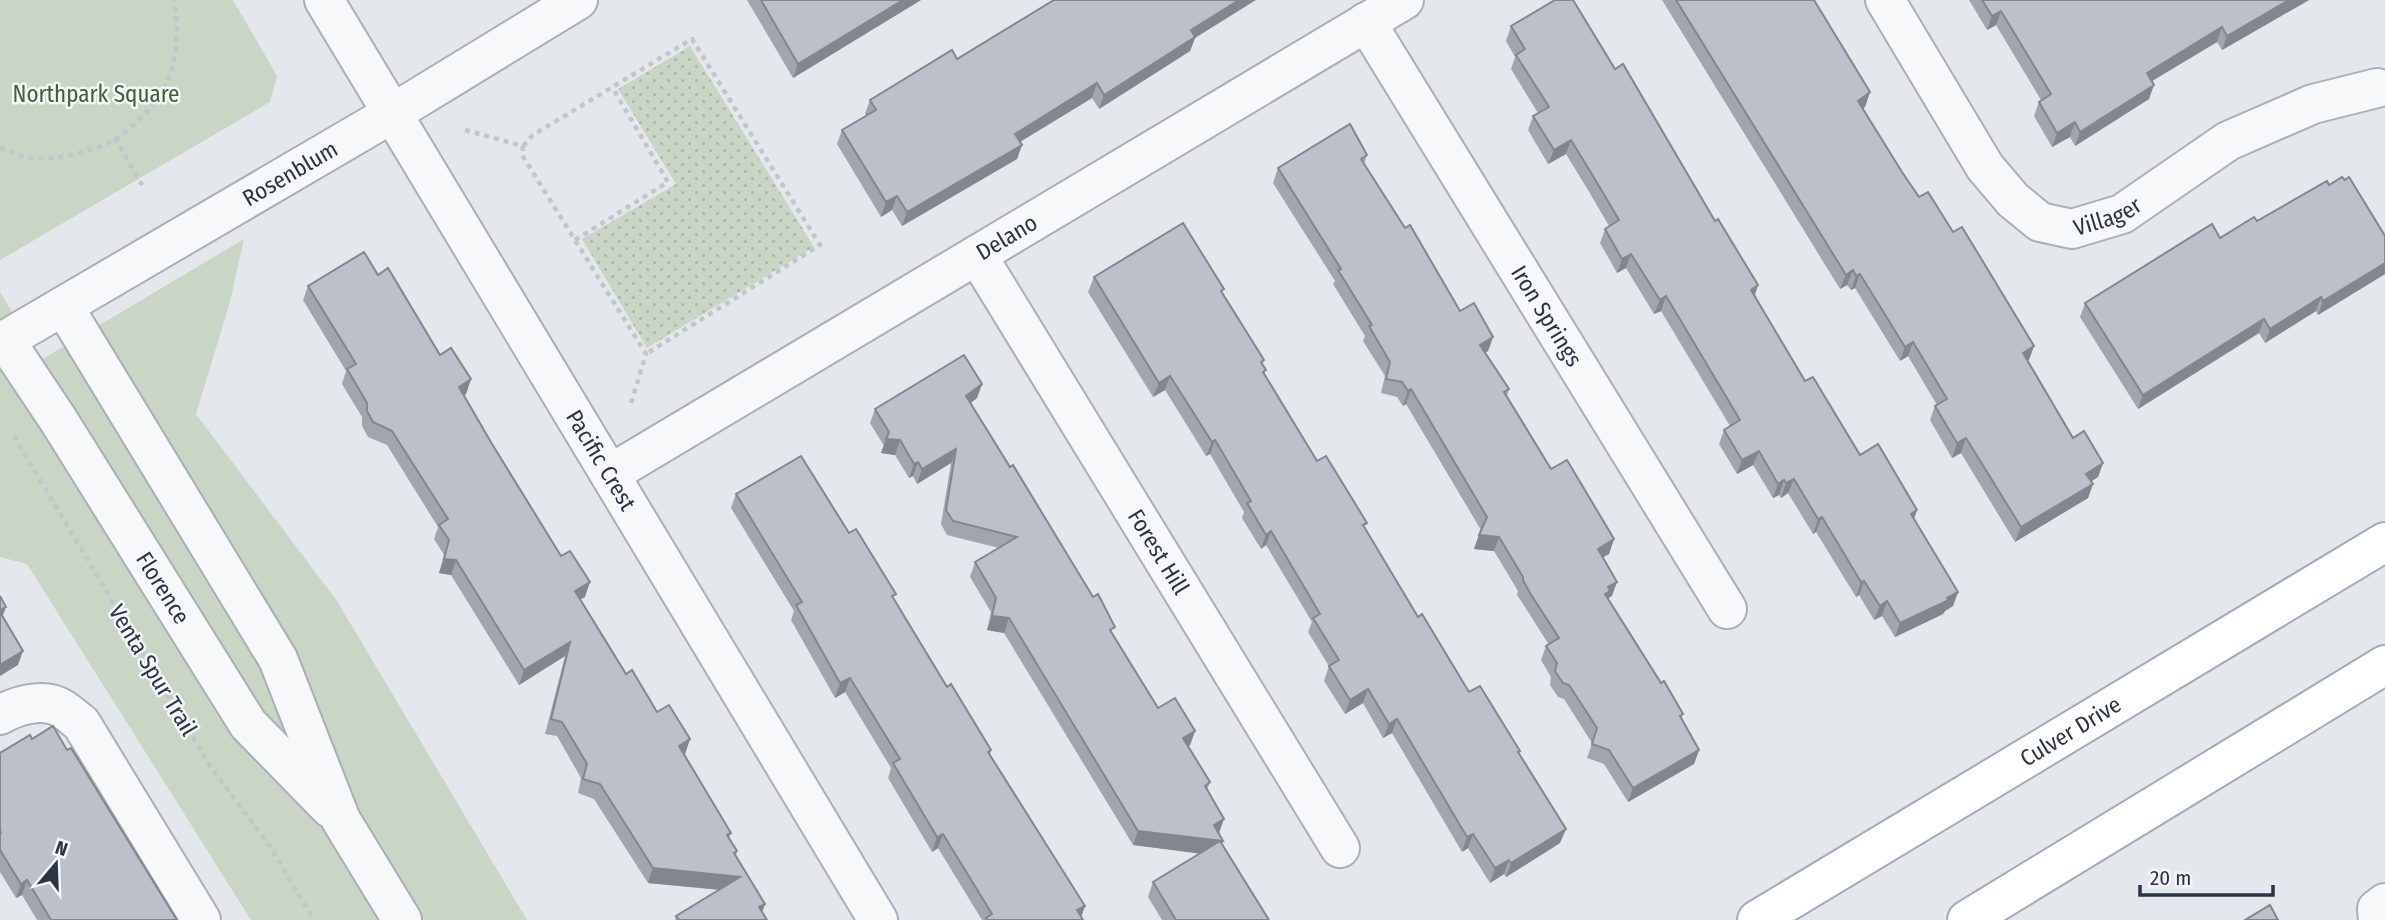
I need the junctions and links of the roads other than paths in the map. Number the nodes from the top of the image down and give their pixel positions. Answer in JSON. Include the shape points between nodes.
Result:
{"nodes":[{"id":1,"x":324,"y":0,"type":"edge"},
{"id":2,"x":578,"y":0,"type":"edge"},
{"id":3,"x":1404,"y":0,"type":"edge"},
{"id":4,"x":1885,"y":0,"type":"edge"},
{"id":5,"x":1366,"y":22,"type":"junction"},
{"id":6,"x":2376,"y":88,"type":"dead end"},
{"id":7,"x":393,"y":113,"type":"junction"},
{"id":8,"x":977,"y":255,"type":"junction"},
{"id":9,"x":64,"y":307,"type":"junction"},
{"id":10,"x":3,"y":342,"type":"edge"},
{"id":11,"x":610,"y":474,"type":"junction"},
{"id":12,"x":2385,"y":542,"type":"edge"},
{"id":13,"x":1727,"y":609,"type":"dead end"},
{"id":14,"x":2385,"y":666,"type":"edge"},
{"id":15,"x":0,"y":715,"type":"edge"},
{"id":16,"x":341,"y":820,"type":"junction"},
{"id":17,"x":1340,"y":848,"type":"dead end"},
{"id":18,"x":2385,"y":903,"type":"edge"},
{"id":19,"x":201,"y":920,"type":"edge"},
{"id":20,"x":402,"y":920,"type":"edge"},
{"id":21,"x":878,"y":920,"type":"edge"},
{"id":22,"x":1757,"y":920,"type":"edge"},
{"id":23,"x":1967,"y":920,"type":"edge"},
{"id":24,"x":2378,"y":920,"type":"edge"}],
"edges":[{"from":1,"to":7,"type":"street","name":"Pacific Crest"},
{"from":2,"to":7,"type":"street","name":"Rosenblum"},
{"from":3,"to":5,"type":"street","name":"Delano"},
{"from":4,"to":6,"type":"street","name":"Villager","via":[[1985,167],[2013,200],[2040,222],[2071,229],[2122,214],[2228,141],[2313,104]]},
{"from":5,"to":8,"type":"street","name":"Delano"},
{"from":5,"to":13,"type":"street","name":"Iron Springs"},
{"from":7,"to":9,"type":"street","name":"Rosenblum"},
{"from":7,"to":11,"type":"street","name":"Pacific Crest"},
{"from":8,"to":11,"type":"street","name":"Delano"},
{"from":8,"to":17,"type":"street","name":"Forest Hill"},
{"from":9,"to":10,"type":"street","name":"Rosenblum"},
{"from":9,"to":16,"type":"street","name":"Florence","via":[[278,659]]},
{"from":10,"to":16,"type":"street","name":"Florence","via":[[59,421],[248,724]]},
{"from":11,"to":21,"type":"street","name":"Pacific Crest"},
{"from":12,"to":22,"type":"main road","name":"Culver Drive"},
{"from":14,"to":23,"type":"main road"},
{"from":15,"to":19,"type":"street","via":[[11,708],[39,704],[58,706],[81,723]]},
{"from":16,"to":20,"type":"street","name":"Florence"},
{"from":18,"to":24,"type":"street","via":[[2377,909]]}]}
